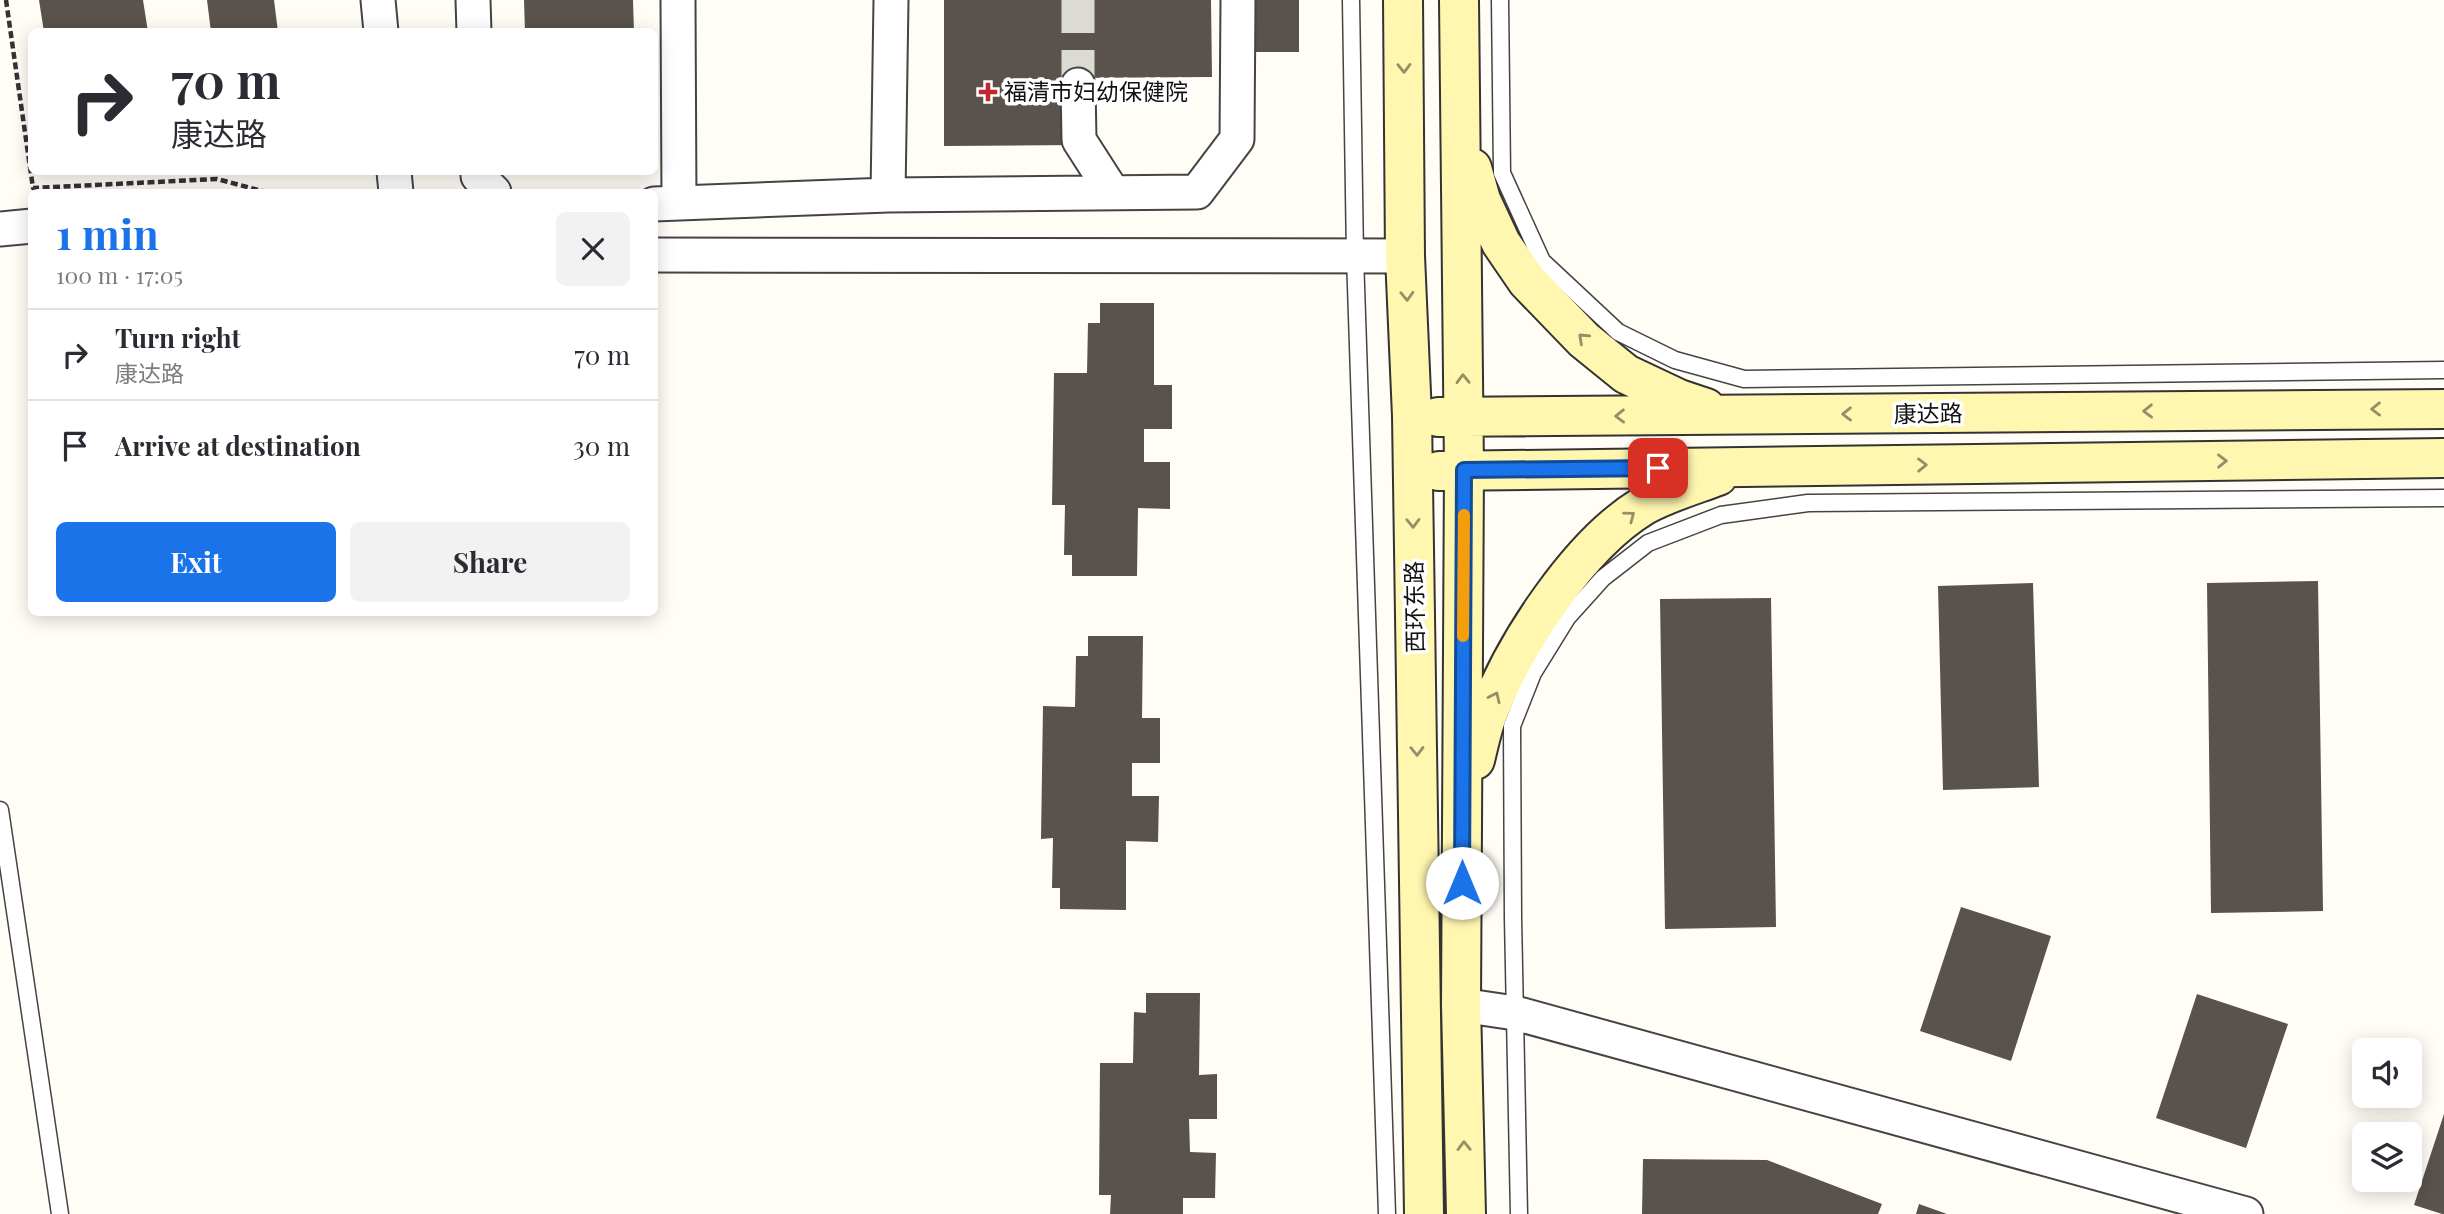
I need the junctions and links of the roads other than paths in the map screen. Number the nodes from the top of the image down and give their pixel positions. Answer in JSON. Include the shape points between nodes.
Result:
{"nodes":[{"id":1,"x":378,"y":0,"type":"edge"},
{"id":2,"x":473,"y":0,"type":"edge"},
{"id":3,"x":678,"y":0,"type":"edge"},
{"id":4,"x":891,"y":0,"type":"edge"},
{"id":5,"x":1238,"y":0,"type":"edge"},
{"id":6,"x":1351,"y":0,"type":"edge"},
{"id":7,"x":1403,"y":0,"type":"edge"},
{"id":8,"x":1460,"y":0,"type":"edge"},
{"id":9,"x":1500,"y":0,"type":"edge"},
{"id":10,"x":381,"y":28,"type":"edge"},
{"id":11,"x":474,"y":28,"type":"edge"},
{"id":12,"x":1079,"y":85,"type":"tunnel mouth"},
{"id":13,"x":1461,"y":130,"type":"junction"},
{"id":14,"x":478,"y":175,"type":"edge"},
{"id":15,"x":491,"y":189,"type":"edge"},
{"id":16,"x":1113,"y":193,"type":"junction"},
{"id":17,"x":888,"y":195,"type":"junction"},
{"id":18,"x":667,"y":203,"type":"edge"},
{"id":19,"x":28,"y":226,"type":"edge"},
{"id":20,"x":0,"y":229,"type":"edge"},
{"id":21,"x":658,"y":256,"type":"edge"},
{"id":22,"x":1355,"y":256,"type":"junction"},
{"id":23,"x":1405,"y":256,"type":"junction"},
{"id":24,"x":2444,"y":370,"type":"edge"},
{"id":25,"x":2444,"y":409,"type":"edge"},
{"id":26,"x":1727,"y":415,"type":"junction"},
{"id":27,"x":1412,"y":416,"type":"junction"},
{"id":28,"x":1464,"y":418,"type":"junction"},
{"id":29,"x":2444,"y":458,"type":"edge"},
{"id":30,"x":1741,"y":467,"type":"junction"},
{"id":31,"x":1464,"y":470,"type":"junction"},
{"id":32,"x":1412,"y":471,"type":"junction"},
{"id":33,"x":2444,"y":498,"type":"edge"},
{"id":34,"x":1462,"y":809,"type":"junction"},
{"id":35,"x":0,"y":810,"type":"edge"},
{"id":36,"x":1461,"y":1005,"type":"junction"},
{"id":37,"x":1515,"y":1013,"type":"junction"},
{"id":38,"x":60,"y":1214,"type":"edge"},
{"id":39,"x":1388,"y":1214,"type":"edge"},
{"id":40,"x":1424,"y":1214,"type":"edge"},
{"id":41,"x":1466,"y":1214,"type":"edge"},
{"id":42,"x":1519,"y":1214,"type":"edge"},
{"id":43,"x":2246,"y":1214,"type":"edge"}],
"edges":[{"from":1,"to":10,"type":"street"},
{"from":2,"to":11,"type":"street"},
{"from":3,"to":18,"type":"street"},
{"from":4,"to":17,"type":"street"},
{"from":5,"to":16,"type":"street","via":[[1237,139],[1197,192]]},
{"from":6,"to":22,"type":"lane"},
{"from":7,"to":23,"type":"street","name":"西环东路","one_way":true},
{"from":8,"to":13,"type":"street","name":"西环东路"},
{"from":9,"to":24,"type":"lane","via":[[1502,173],[1542,261],[1618,332],[1675,360],[1744,379]]},
{"from":12,"to":16,"type":"street","via":[[1079,140]]},
{"from":26,"to":13,"type":"street","one_way":true,"via":[[1626,374],[1584,340],[1527,281],[1501,243],[1481,200]]},
{"from":28,"to":13,"type":"street","name":"西环东路","one_way":true},
{"from":14,"to":15,"type":"street"},
{"from":16,"to":17,"type":"street"},
{"from":17,"to":18,"type":"street"},
{"from":19,"to":20,"type":"street"},
{"from":21,"to":22,"type":"street"},
{"from":22,"to":23,"type":"street"},
{"from":22,"to":39,"type":"lane"},
{"from":23,"to":27,"type":"street","name":"西环东路","one_way":true},
{"from":25,"to":26,"type":"street","name":"康达路","one_way":true},
{"from":26,"to":28,"type":"street","name":"康达路","one_way":true},
{"from":27,"to":28,"type":"street","name":"康达路"},
{"from":27,"to":32,"type":"street","name":"西环东路"},
{"from":28,"to":31,"type":"street","name":"西环东路"},
{"from":30,"to":29,"type":"street","one_way":true},
{"from":30,"to":31,"type":"street"},
{"from":34,"to":30,"type":"street","one_way":true,"via":[[1487,714],[1516,652],[1560,587],[1602,537],[1644,506]]},
{"from":31,"to":32,"type":"street"},
{"from":31,"to":34,"type":"street","name":"西环东路"},
{"from":32,"to":40,"type":"street","name":"西环东路","one_way":true},
{"from":33,"to":37,"type":"lane","via":[[1808,503],[1721,515],[1648,543],[1603,578],[1567,618],[1533,673],[1512,726]]},
{"from":34,"to":36,"type":"street","name":"西环东路"},
{"from":35,"to":38,"type":"lane"},
{"from":36,"to":37,"type":"street"},
{"from":41,"to":36,"type":"street","name":"西环东路","one_way":true},
{"from":37,"to":42,"type":"lane"},
{"from":37,"to":43,"type":"street"}]}
